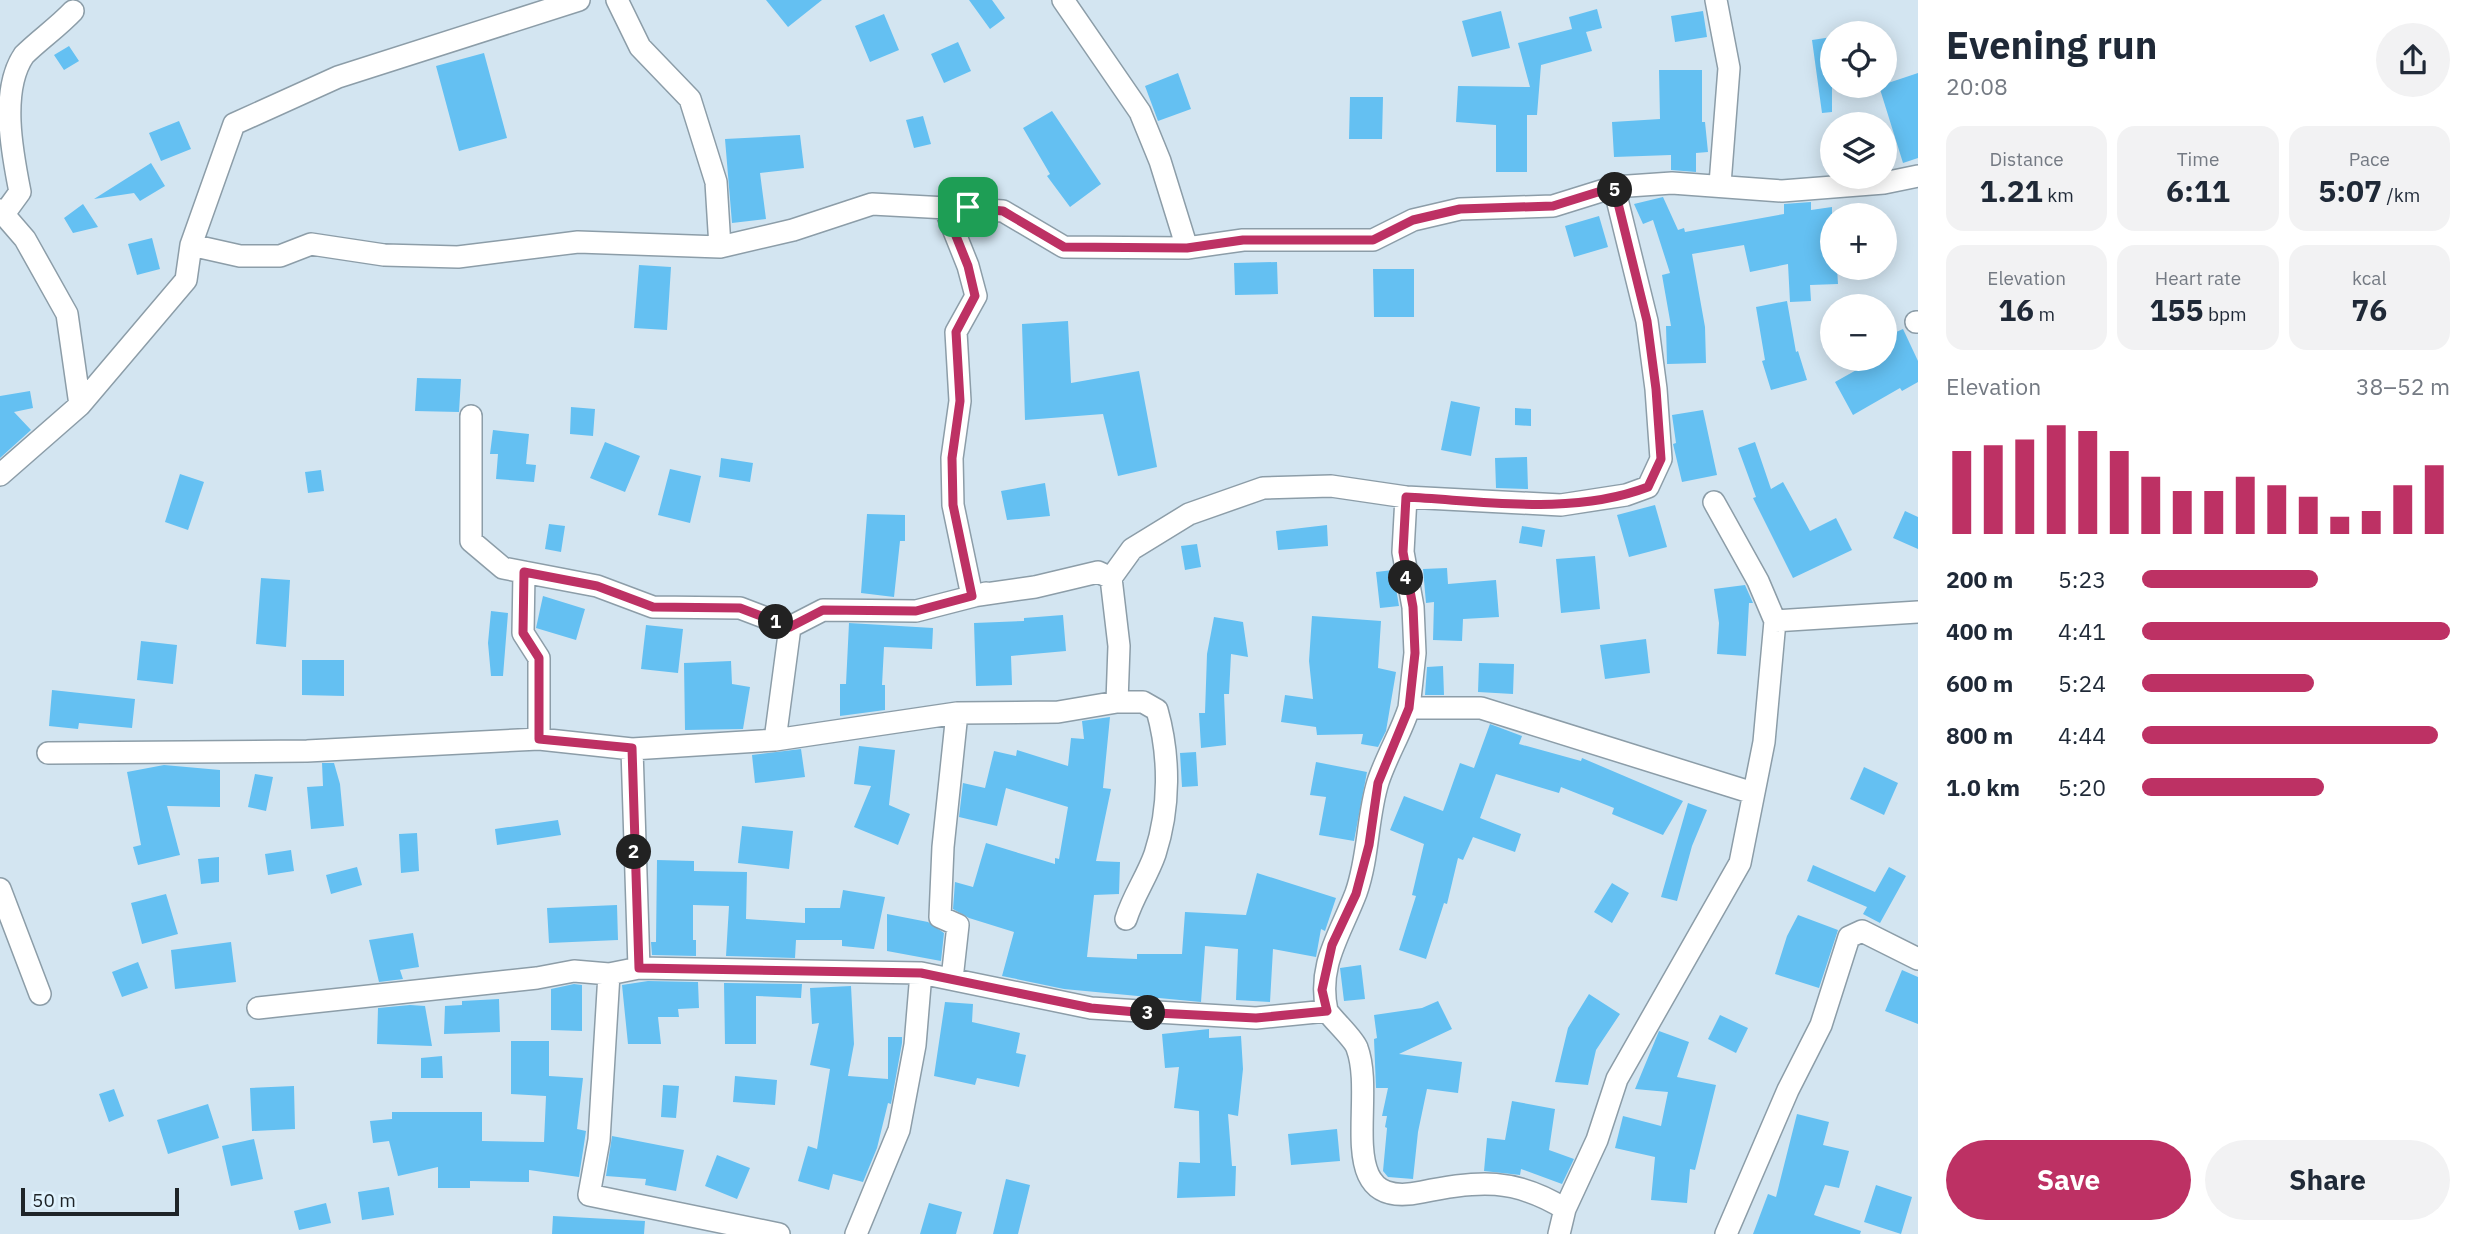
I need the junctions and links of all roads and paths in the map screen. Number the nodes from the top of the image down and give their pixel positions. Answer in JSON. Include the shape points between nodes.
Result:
{"nodes":[{"id":1,"x":579,"y":0,"type":"edge"},
{"id":2,"x":617,"y":0,"type":"edge"},
{"id":3,"x":1063,"y":0,"type":"edge"},
{"id":4,"x":1716,"y":0,"type":"edge"},
{"id":5,"x":73,"y":11,"type":"dead end"},
{"id":6,"x":1918,"y":176,"type":"edge"},
{"id":7,"x":1720,"y":184,"type":"junction"},
{"id":8,"x":1614,"y":187,"type":"junction"},
{"id":9,"x":944,"y":206,"type":"junction"},
{"id":10,"x":2,"y":212,"type":"edge"},
{"id":11,"x":191,"y":245,"type":"junction"},
{"id":12,"x":720,"y":247,"type":"junction"},
{"id":13,"x":1187,"y":248,"type":"junction"},
{"id":14,"x":80,"y":405,"type":"junction"},
{"id":15,"x":471,"y":416,"type":"dead end"},
{"id":16,"x":0,"y":475,"type":"edge"},
{"id":17,"x":1406,"y":497,"type":"junction"},
{"id":18,"x":1714,"y":502,"type":"dead end"},
{"id":19,"x":524,"y":572,"type":"junction"},
{"id":20,"x":1111,"y":578,"type":"junction"},
{"id":21,"x":972,"y":596,"type":"junction"},
{"id":22,"x":1918,"y":612,"type":"edge"},
{"id":23,"x":1775,"y":621,"type":"junction"},
{"id":24,"x":790,"y":627,"type":"junction"},
{"id":25,"x":1117,"y":702,"type":"junction"},
{"id":26,"x":1409,"y":708,"type":"junction"},
{"id":27,"x":957,"y":713,"type":"junction"},
{"id":28,"x":539,"y":739,"type":"junction"},
{"id":29,"x":775,"y":740,"type":"junction"},
{"id":30,"x":632,"y":748,"type":"junction"},
{"id":31,"x":48,"y":753,"type":"dead end"},
{"id":32,"x":1754,"y":793,"type":"junction"},
{"id":33,"x":0,"y":889,"type":"edge"},
{"id":34,"x":1126,"y":919,"type":"dead end"},
{"id":35,"x":1918,"y":960,"type":"edge"},
{"id":36,"x":639,"y":968,"type":"junction"},
{"id":37,"x":921,"y":973,"type":"junction"},
{"id":38,"x":609,"y":974,"type":"junction"},
{"id":39,"x":952,"y":979,"type":"junction"},
{"id":40,"x":40,"y":994,"type":"dead end"},
{"id":41,"x":258,"y":1008,"type":"dead end"},
{"id":42,"x":1327,"y":1011,"type":"junction"},
{"id":43,"x":1566,"y":1209,"type":"junction"},
{"id":44,"x":779,"y":1234,"type":"edge"},
{"id":45,"x":856,"y":1234,"type":"edge"},
{"id":46,"x":1559,"y":1234,"type":"edge"},
{"id":47,"x":1726,"y":1234,"type":"edge"}],
"edges":[{"from":1,"to":11,"type":"street","via":[[338,77],[234,124]]},
{"from":2,"to":12,"type":"street","via":[[640,47],[690,99],[716,182]]},
{"from":3,"to":13,"type":"street","via":[[1140,112]]},
{"from":4,"to":7,"type":"street","via":[[1729,68]]},
{"from":5,"to":10,"type":"street","via":[[22,57],[8,90],[7,124],[20,192]]},
{"from":6,"to":7,"type":"street","via":[[1782,191]]},
{"from":7,"to":8,"type":"street"},
{"from":8,"to":13,"type":"street","via":[[1553,206],[1460,209],[1413,220],[1373,240],[1243,240]]},
{"from":8,"to":17,"type":"street","via":[[1647,321],[1656,389],[1661,459],[1648,487],[1561,505]]},
{"from":9,"to":12,"type":"street","via":[[872,204],[793,230]]},
{"from":9,"to":13,"type":"street","via":[[1003,211],[1064,247]]},
{"from":9,"to":21,"type":"street","via":[[975,296],[956,332],[960,401],[952,458],[953,505]]},
{"from":10,"to":14,"type":"street","via":[[25,239],[67,314]]},
{"from":11,"to":12,"type":"street","via":[[240,256],[280,256],[311,244],[384,256],[458,257],[578,242]]},
{"from":11,"to":14,"type":"street","via":[[186,280]]},
{"from":14,"to":16,"type":"street"},
{"from":15,"to":19,"type":"street","via":[[471,541],[503,568]]},
{"from":17,"to":20,"type":"street","via":[[1331,486],[1263,488],[1189,514],[1132,549]]},
{"from":17,"to":26,"type":"street","via":[[1403,552],[1415,653]]},
{"from":18,"to":23,"type":"street"},
{"from":19,"to":24,"type":"street","via":[[597,586],[653,607],[740,608]]},
{"from":19,"to":28,"type":"street","via":[[523,633],[539,658]]},
{"from":20,"to":21,"type":"street","via":[[1098,572]]},
{"from":20,"to":25,"type":"street","via":[[1119,646]]},
{"from":21,"to":24,"type":"street","via":[[916,611],[823,610]]},
{"from":22,"to":23,"type":"street"},
{"from":23,"to":32,"type":"street","via":[[1765,742]]},
{"from":24,"to":29,"type":"street"},
{"from":25,"to":27,"type":"street","via":[[1058,712]]},
{"from":25,"to":34,"type":"street","via":[[1143,702],[1157,710],[1166,740],[1165,816],[1154,856]]},
{"from":26,"to":32,"type":"street","via":[[1481,708]]},
{"from":26,"to":42,"type":"street","via":[[1378,783],[1356,894],[1332,945],[1322,990]]},
{"from":27,"to":29,"type":"street"},
{"from":27,"to":39,"type":"street","via":[[940,917],[958,925]]},
{"from":28,"to":30,"type":"street"},
{"from":28,"to":31,"type":"street","via":[[307,751]]},
{"from":29,"to":30,"type":"street"},
{"from":30,"to":36,"type":"street"},
{"from":32,"to":43,"type":"street","via":[[1740,863],[1617,1079],[1597,1140]]},
{"from":33,"to":40,"type":"street"},
{"from":35,"to":47,"type":"street","via":[[1862,931],[1849,937],[1821,1025]]},
{"from":36,"to":37,"type":"street"},
{"from":36,"to":38,"type":"street"},
{"from":37,"to":39,"type":"street"},
{"from":37,"to":45,"type":"street","via":[[915,1045],[899,1130]]},
{"from":38,"to":41,"type":"street","via":[[574,971]]},
{"from":38,"to":44,"type":"street","via":[[599,1140],[589,1195]]},
{"from":39,"to":42,"type":"street","via":[[1102,1009],[1256,1018]]},
{"from":42,"to":43,"type":"street","via":[[1357,1046],[1364,1163],[1367,1178],[1379,1191],[1401,1196],[1490,1183],[1538,1192]]},
{"from":43,"to":46,"type":"street"}]}
